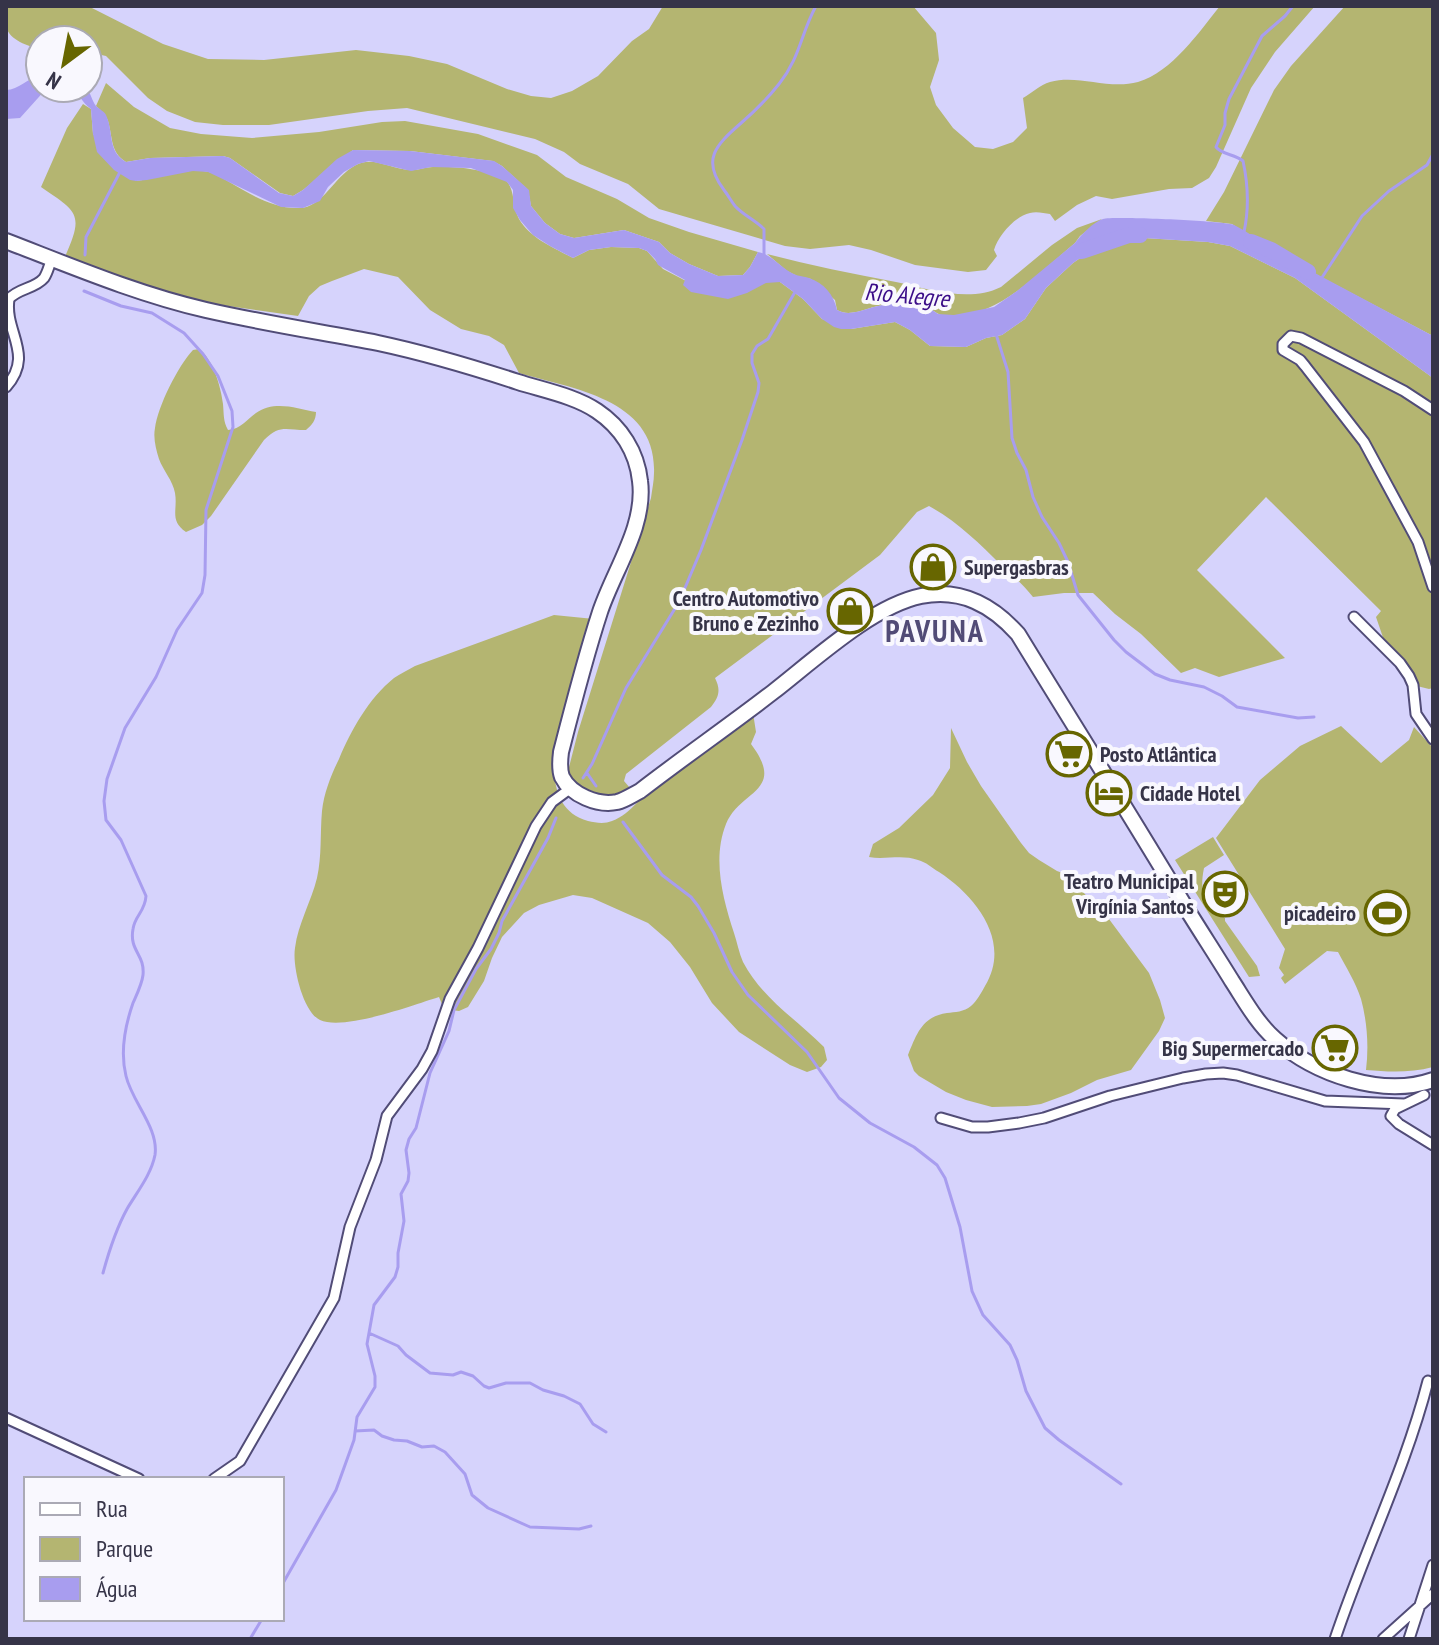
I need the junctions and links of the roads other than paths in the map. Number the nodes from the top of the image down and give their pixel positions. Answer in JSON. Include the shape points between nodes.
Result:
{"nodes":[{"id":1,"x":6,"y":241,"type":"edge"},
{"id":2,"x":52,"y":259,"type":"junction"},
{"id":3,"x":6,"y":387,"type":"edge"},
{"id":4,"x":1433,"y":410,"type":"edge"},
{"id":5,"x":1433,"y":587,"type":"edge"},
{"id":6,"x":1354,"y":617,"type":"dead end"},
{"id":7,"x":1433,"y":739,"type":"edge"},
{"id":8,"x":571,"y":788,"type":"junction"},
{"id":9,"x":1433,"y":1080,"type":"edge"},
{"id":10,"x":1420,"y":1090,"type":"junction"},
{"id":11,"x":1433,"y":1102,"type":"edge"},
{"id":12,"x":1404,"y":1104,"type":"junction"},
{"id":13,"x":941,"y":1118,"type":"dead end"},
{"id":14,"x":1433,"y":1145,"type":"edge"},
{"id":15,"x":1428,"y":1381,"type":"dead end"},
{"id":16,"x":6,"y":1418,"type":"edge"},
{"id":17,"x":135,"y":1477,"type":"edge"},
{"id":18,"x":217,"y":1477,"type":"edge"},
{"id":19,"x":1433,"y":1565,"type":"edge"},
{"id":20,"x":1433,"y":1594,"type":"edge"},
{"id":21,"x":1421,"y":1604,"type":"junction"},
{"id":22,"x":1335,"y":1639,"type":"edge"},
{"id":23,"x":1383,"y":1639,"type":"edge"},
{"id":24,"x":1409,"y":1639,"type":"edge"}],
"edges":[{"from":1,"to":2,"type":"highway"},
{"from":2,"to":3,"type":"street","via":[[43,279],[9,299],[20,358]]},
{"from":2,"to":8,"type":"highway","via":[[207,310],[469,366],[569,398],[611,422],[637,464],[640,503],[600,612],[561,752],[559,764]]},
{"from":4,"to":5,"type":"street","via":[[1301,338],[1291,336],[1282,346],[1300,360],[1364,442],[1418,542]]},
{"from":6,"to":7,"type":"street","via":[[1409,676],[1416,714]]},
{"from":8,"to":10,"type":"highway","via":[[600,803],[624,800],[873,616],[924,595],[964,597],[985,605],[1018,634],[1272,1037],[1337,1075]]},
{"from":8,"to":18,"type":"street","via":[[552,802],[536,826],[450,999],[432,1051],[387,1116],[350,1227],[334,1298],[240,1461]]},
{"from":9,"to":10,"type":"highway"},
{"from":10,"to":11,"type":"street"},
{"from":10,"to":12,"type":"street"},
{"from":12,"to":13,"type":"street","via":[[1325,1101],[1223,1073],[1148,1086],[1019,1123],[972,1127]]},
{"from":12,"to":14,"type":"street","via":[[1392,1113],[1393,1120]]},
{"from":15,"to":22,"type":"street","via":[[1401,1470]]},
{"from":16,"to":17,"type":"street"},
{"from":19,"to":21,"type":"street"},
{"from":20,"to":21,"type":"street"},
{"from":21,"to":23,"type":"street"},
{"from":21,"to":24,"type":"street"}]}
